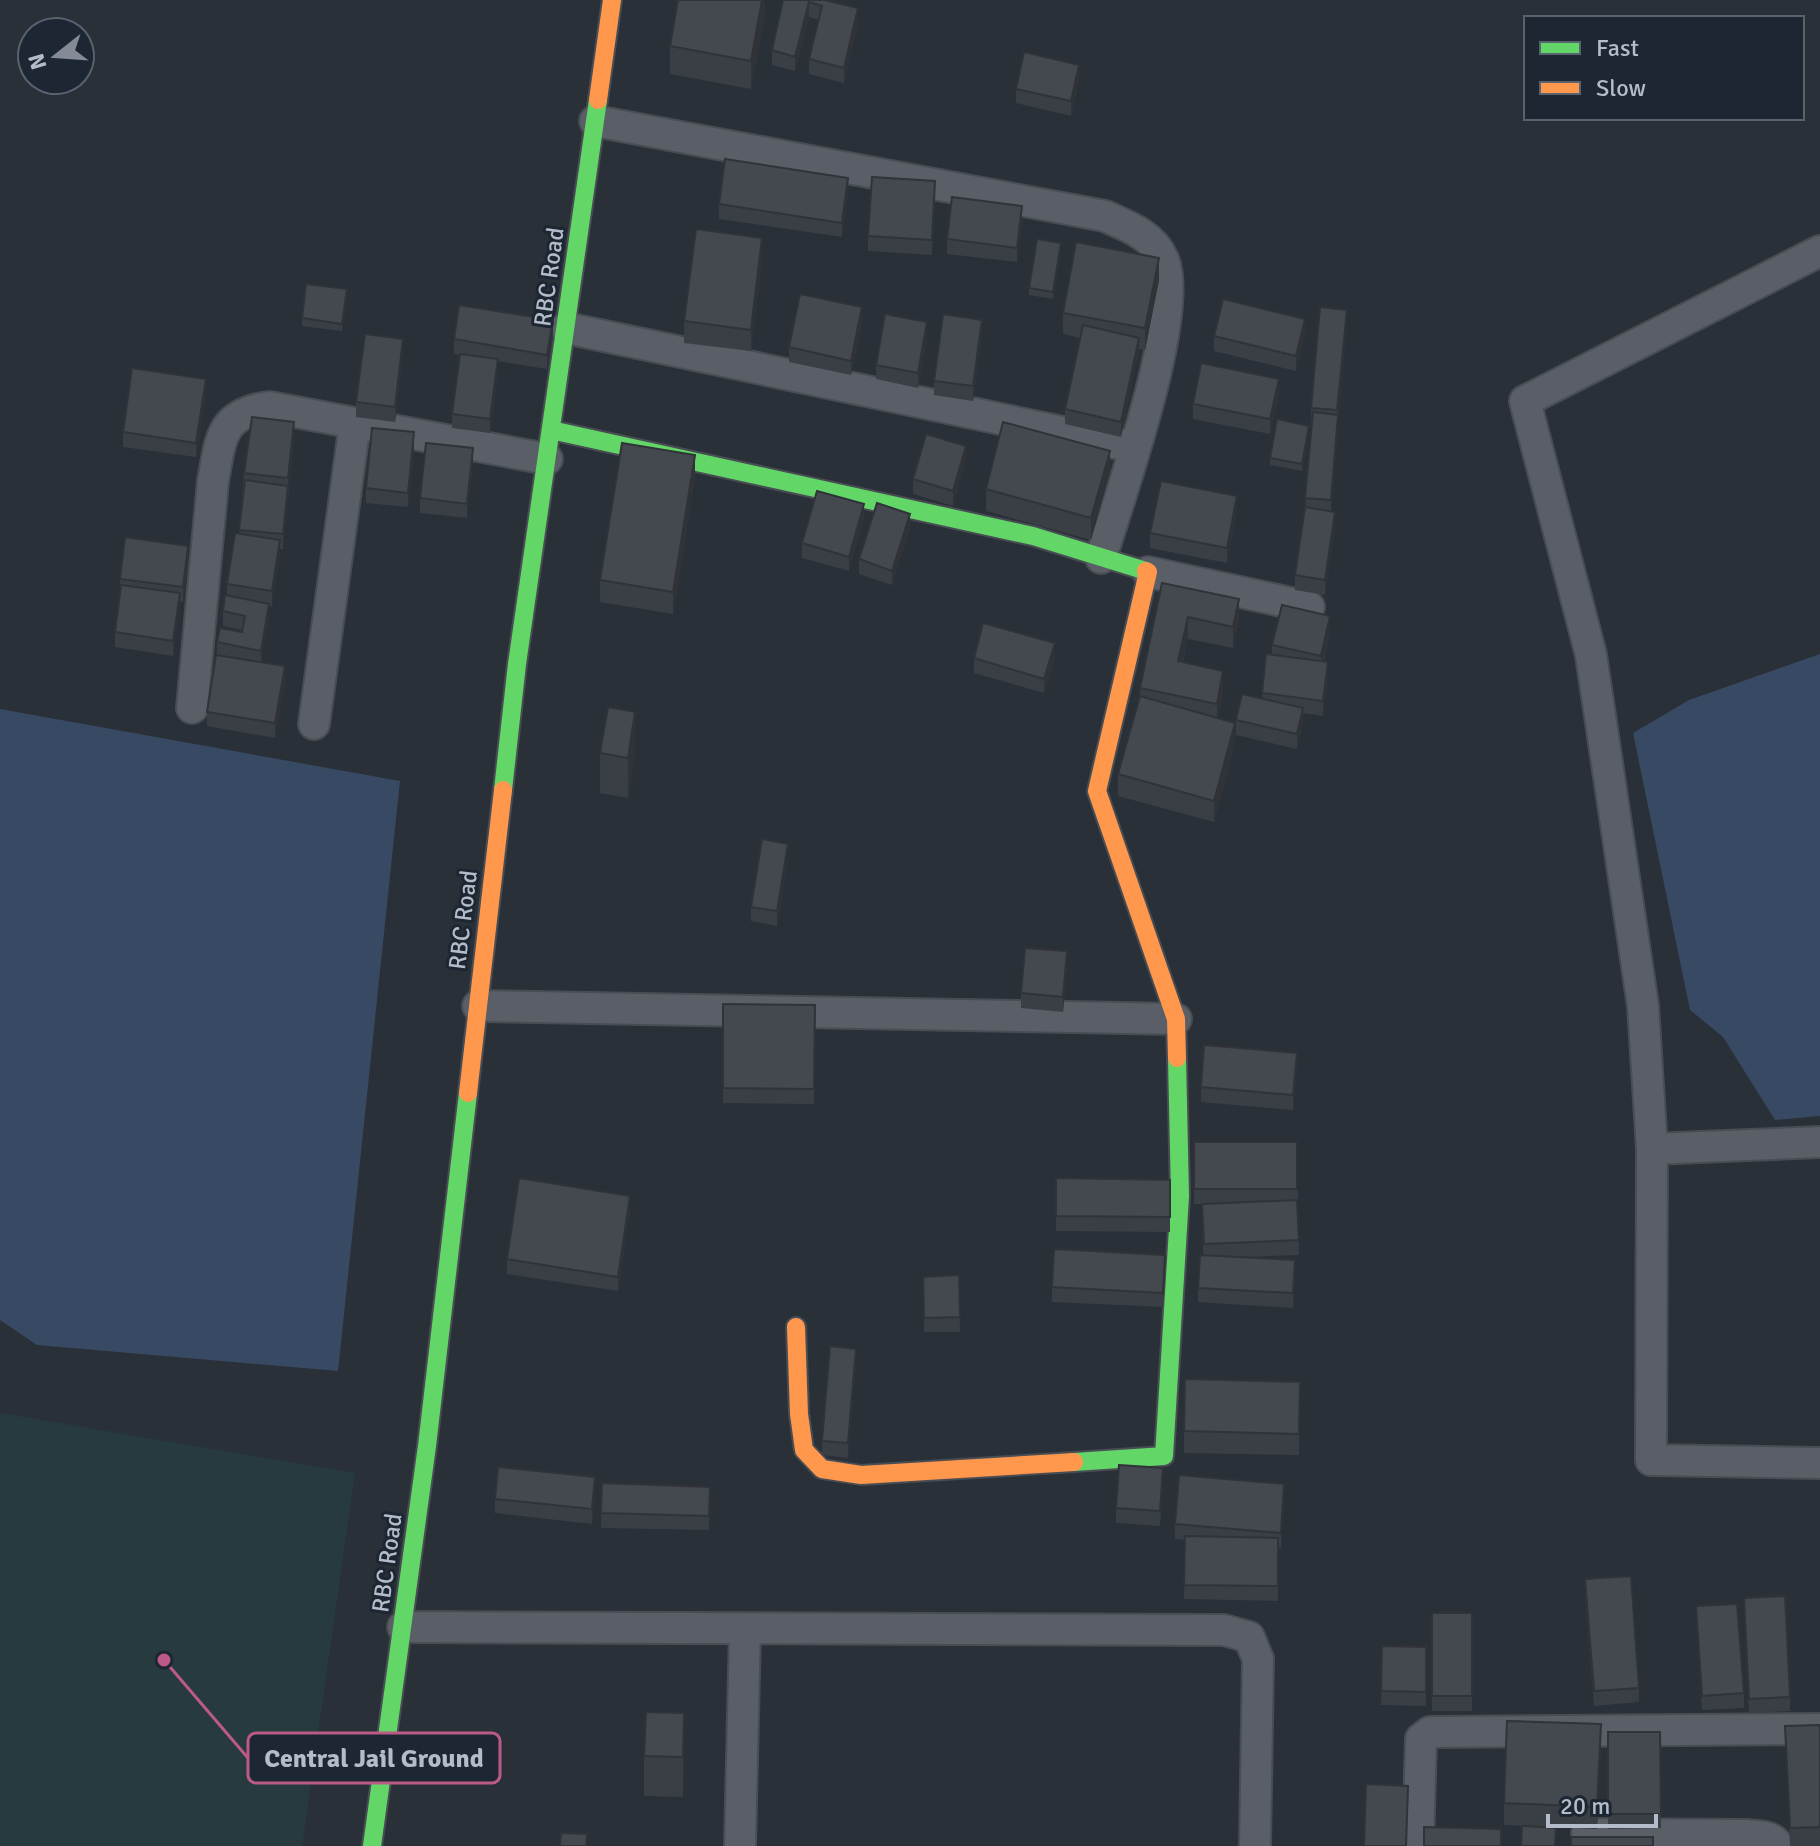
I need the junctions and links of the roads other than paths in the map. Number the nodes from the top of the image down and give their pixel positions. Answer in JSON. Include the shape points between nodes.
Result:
{"nodes":[{"id":1,"x":612,"y":0,"type":"edge"},
{"id":2,"x":595,"y":121,"type":"junction"},
{"id":3,"x":1820,"y":251,"type":"edge"},
{"id":4,"x":566,"y":328,"type":"junction"},
{"id":5,"x":355,"y":423,"type":"junction"},
{"id":6,"x":549,"y":444,"type":"junction"},
{"id":7,"x":1134,"y":447,"type":"junction"},
{"id":8,"x":1101,"y":558,"type":"junction"},
{"id":9,"x":1148,"y":572,"type":"junction"},
{"id":10,"x":1309,"y":607,"type":"dead end"},
{"id":11,"x":192,"y":708,"type":"dead end"},
{"id":12,"x":314,"y":724,"type":"dead end"},
{"id":13,"x":478,"y":1006,"type":"junction"},
{"id":14,"x":1176,"y":1019,"type":"junction"},
{"id":15,"x":1820,"y":1142,"type":"edge"},
{"id":16,"x":1652,"y":1149,"type":"junction"},
{"id":17,"x":796,"y":1327,"type":"dead end"},
{"id":18,"x":1820,"y":1463,"type":"edge"},
{"id":19,"x":403,"y":1627,"type":"junction"},
{"id":20,"x":745,"y":1629,"type":"junction"},
{"id":21,"x":1820,"y":1729,"type":"edge"},
{"id":22,"x":1587,"y":1834,"type":"edge"},
{"id":23,"x":372,"y":1846,"type":"edge"},
{"id":24,"x":740,"y":1846,"type":"edge"},
{"id":25,"x":1255,"y":1846,"type":"edge"},
{"id":26,"x":1418,"y":1846,"type":"edge"},
{"id":27,"x":1778,"y":1846,"type":"edge"}],
"edges":[{"from":1,"to":2,"type":"street","name":"RBC Road"},
{"from":2,"to":4,"type":"street","name":"RBC Road"},
{"from":2,"to":7,"type":"street","via":[[1105,216],[1137,230],[1163,256],[1169,300]]},
{"from":3,"to":16,"type":"street","via":[[1525,401],[1591,655],[1643,1006]]},
{"from":4,"to":6,"type":"street","name":"RBC Road"},
{"from":4,"to":7,"type":"street"},
{"from":5,"to":6,"type":"street"},
{"from":5,"to":11,"type":"street","via":[[269,407],[245,410],[231,421],[213,481]]},
{"from":5,"to":12,"type":"street"},
{"from":6,"to":8,"type":"street","via":[[1033,536]]},
{"from":6,"to":13,"type":"street","name":"RBC Road","via":[[517,664]]},
{"from":7,"to":8,"type":"street"},
{"from":8,"to":9,"type":"street"},
{"from":9,"to":10,"type":"street"},
{"from":9,"to":14,"type":"street","via":[[1097,791]]},
{"from":13,"to":14,"type":"street"},
{"from":13,"to":19,"type":"street","name":"RBC Road"},
{"from":14,"to":17,"type":"street","via":[[1180,1196],[1164,1456],[861,1475],[822,1469],[804,1450]]},
{"from":15,"to":16,"type":"street"},
{"from":16,"to":18,"type":"street","via":[[1651,1460]]},
{"from":19,"to":20,"type":"street"},
{"from":19,"to":23,"type":"street","name":"RBC Road"},
{"from":20,"to":24,"type":"street"},
{"from":20,"to":25,"type":"street","via":[[1224,1630],[1249,1637],[1258,1659]]},
{"from":21,"to":26,"type":"street","via":[[1430,1732],[1421,1739]]},
{"from":22,"to":27,"type":"street","via":[[1764,1836]]}]}
